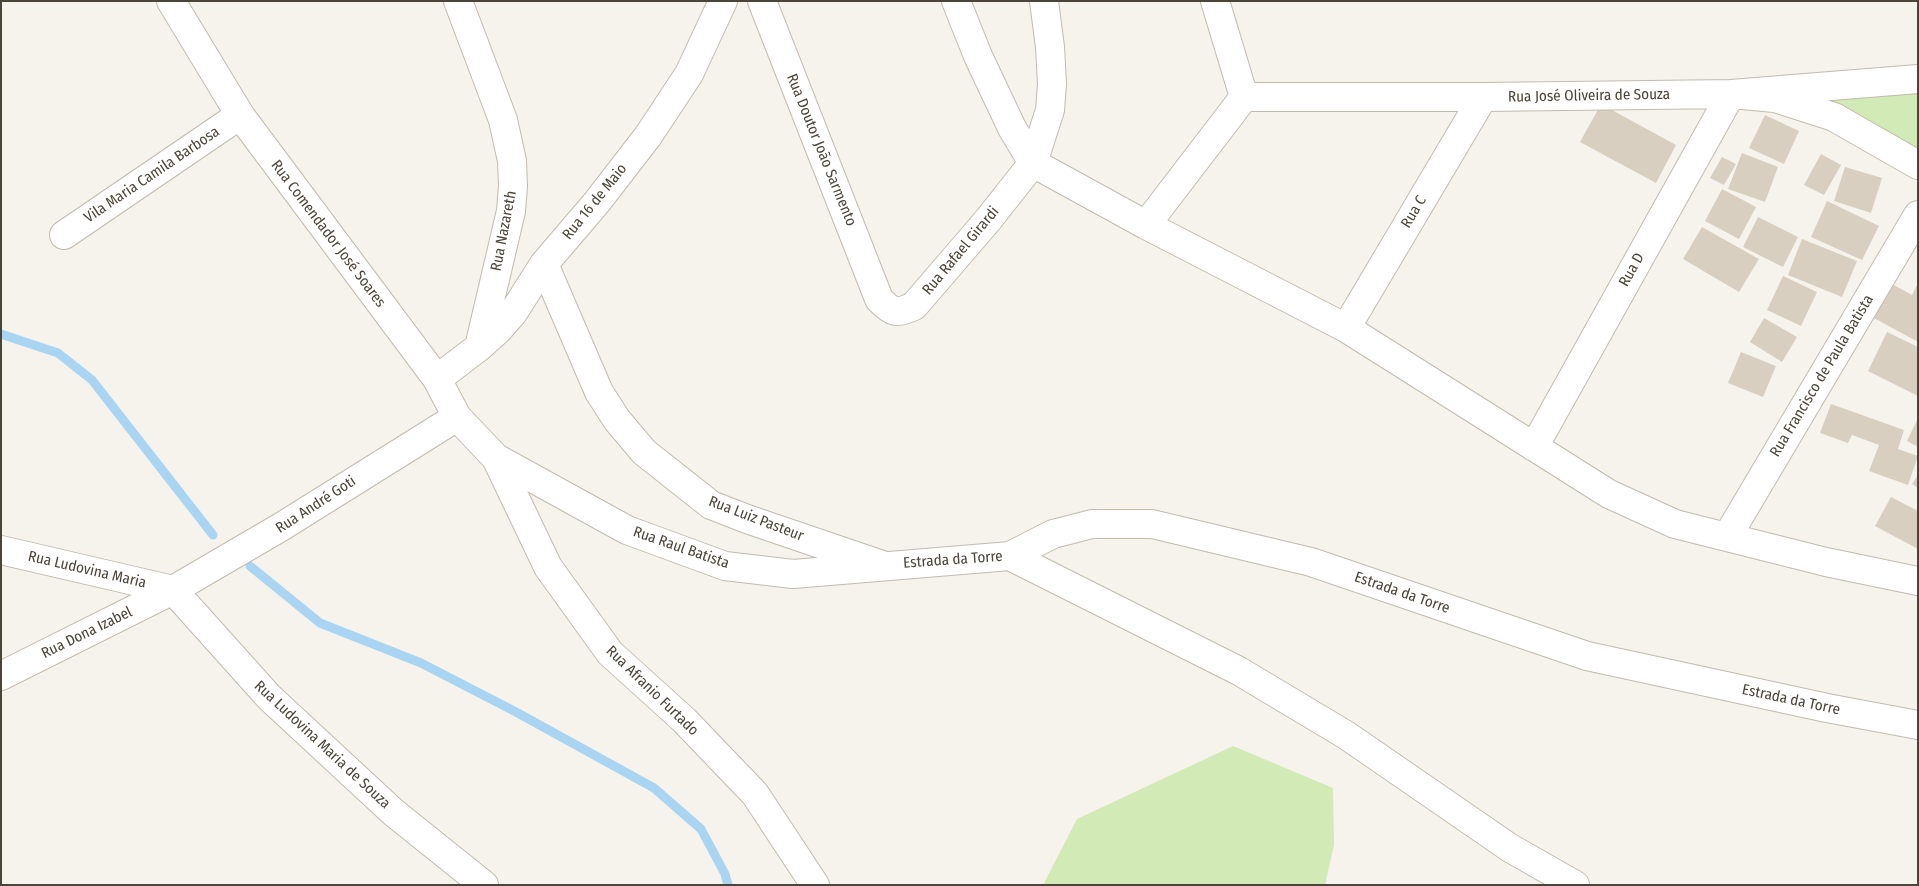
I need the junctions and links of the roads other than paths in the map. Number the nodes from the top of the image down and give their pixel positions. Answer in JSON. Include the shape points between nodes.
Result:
{"nodes":[{"id":1,"x":172,"y":1,"type":"edge"},
{"id":2,"x":458,"y":1,"type":"edge"},
{"id":3,"x":723,"y":1,"type":"edge"},
{"id":4,"x":762,"y":1,"type":"edge"},
{"id":5,"x":956,"y":1,"type":"edge"},
{"id":6,"x":1044,"y":1,"type":"edge"},
{"id":7,"x":1215,"y":1,"type":"edge"},
{"id":8,"x":1918,"y":79,"type":"edge"},
{"id":9,"x":1730,"y":94,"type":"junction"},
{"id":10,"x":1244,"y":97,"type":"junction"},
{"id":11,"x":1483,"y":97,"type":"junction"},
{"id":12,"x":240,"y":115,"type":"junction"},
{"id":13,"x":1032,"y":162,"type":"junction"},
{"id":14,"x":1918,"y":165,"type":"edge"},
{"id":15,"x":1918,"y":215,"type":"edge"},
{"id":16,"x":1146,"y":225,"type":"junction"},
{"id":17,"x":64,"y":235,"type":"dead end"},
{"id":18,"x":544,"y":264,"type":"junction"},
{"id":19,"x":879,"y":299,"type":"joint"},
{"id":20,"x":1346,"y":328,"type":"junction"},
{"id":21,"x":479,"y":347,"type":"junction"},
{"id":22,"x":437,"y":379,"type":"junction"},
{"id":23,"x":457,"y":417,"type":"junction"},
{"id":24,"x":1534,"y":447,"type":"junction"},
{"id":25,"x":496,"y":458,"type":"junction"},
{"id":26,"x":1726,"y":538,"type":"junction"},
{"id":27,"x":1,"y":550,"type":"edge"},
{"id":28,"x":1010,"y":556,"type":"junction"},
{"id":29,"x":885,"y":566,"type":"junction"},
{"id":30,"x":1918,"y":581,"type":"edge"},
{"id":31,"x":173,"y":590,"type":"junction"},
{"id":32,"x":1,"y":676,"type":"edge"},
{"id":33,"x":1918,"y":724,"type":"edge"},
{"id":34,"x":484,"y":885,"type":"edge"},
{"id":35,"x":815,"y":885,"type":"edge"},
{"id":36,"x":1575,"y":885,"type":"edge"}],
"edges":[{"from":1,"to":12,"type":"street","name":"Rua Comendador José Soares"},
{"from":2,"to":21,"type":"street","name":"Rua Nazareth","via":[[503,120],[512,161],[511,211]]},
{"from":3,"to":18,"type":"street","name":"Rua 16 de Maio","via":[[689,74],[648,136]]},
{"from":4,"to":19,"type":"street","name":"Rua Doutor João Sarmento"},
{"from":5,"to":13,"type":"street","via":[[990,83]]},
{"from":6,"to":13,"type":"street","via":[[1052,84],[1050,110]]},
{"from":7,"to":10,"type":"street"},
{"from":8,"to":9,"type":"street"},
{"from":9,"to":11,"type":"street","name":"Rua José Oliveira de Souza"},
{"from":9,"to":14,"type":"street","name":"Rua José Oliveira de Souza","via":[[1775,98],[1834,117]]},
{"from":9,"to":24,"type":"street","name":"Rua D"},
{"from":10,"to":11,"type":"street","name":"Rua José Oliveira de Souza"},
{"from":10,"to":16,"type":"street"},
{"from":11,"to":20,"type":"street","name":"Rua C"},
{"from":12,"to":17,"type":"street","name":"Vila Maria Camila Barbosa"},
{"from":12,"to":22,"type":"street","name":"Rua Comendador José Soares"},
{"from":13,"to":16,"type":"street"},
{"from":13,"to":19,"type":"street","name":"Rua Rafael Girardi","via":[[988,220],[914,306],[902,312],[895,311]]},
{"from":15,"to":26,"type":"street","name":"Rua Francisco de Paula Batista"},
{"from":16,"to":20,"type":"street"},
{"from":18,"to":21,"type":"street","name":"Rua 16 de Maio","via":[[513,312]]},
{"from":18,"to":29,"type":"street","name":"Rua Luiz Pasteur","via":[[599,392],[644,452],[711,505]]},
{"from":20,"to":24,"type":"street"},
{"from":21,"to":22,"type":"street","name":"Rua 16 de Maio"},
{"from":22,"to":23,"type":"street","name":"Rua Comendador José Soares"},
{"from":23,"to":25,"type":"street","name":"Rua Comendador José Soares"},
{"from":23,"to":31,"type":"street","name":"Rua André Goti"},
{"from":24,"to":26,"type":"street","via":[[1609,494],[1675,524]]},
{"from":25,"to":29,"type":"street","name":"Rua Raul Batista","via":[[627,530],[725,566],[794,574]]},
{"from":25,"to":35,"type":"street","name":"Rua Afranio Furtado","via":[[548,567],[610,653],[684,720],[755,794]]},
{"from":26,"to":30,"type":"street"},
{"from":27,"to":31,"type":"street","name":"Rua Ludovina Maria"},
{"from":28,"to":29,"type":"street","name":"Estrada da Torre"},
{"from":28,"to":33,"type":"street","name":"Estrada da Torre","via":[[1053,534],[1092,524],[1152,524],[1311,562],[1587,656]]},
{"from":28,"to":36,"type":"street","via":[[1238,671],[1346,735],[1510,848]]},
{"from":31,"to":32,"type":"street","name":"Rua Dona Izabel"},
{"from":31,"to":34,"type":"street","name":"Rua Ludovina Maria de Souza","via":[[269,698],[393,812]]}]}
